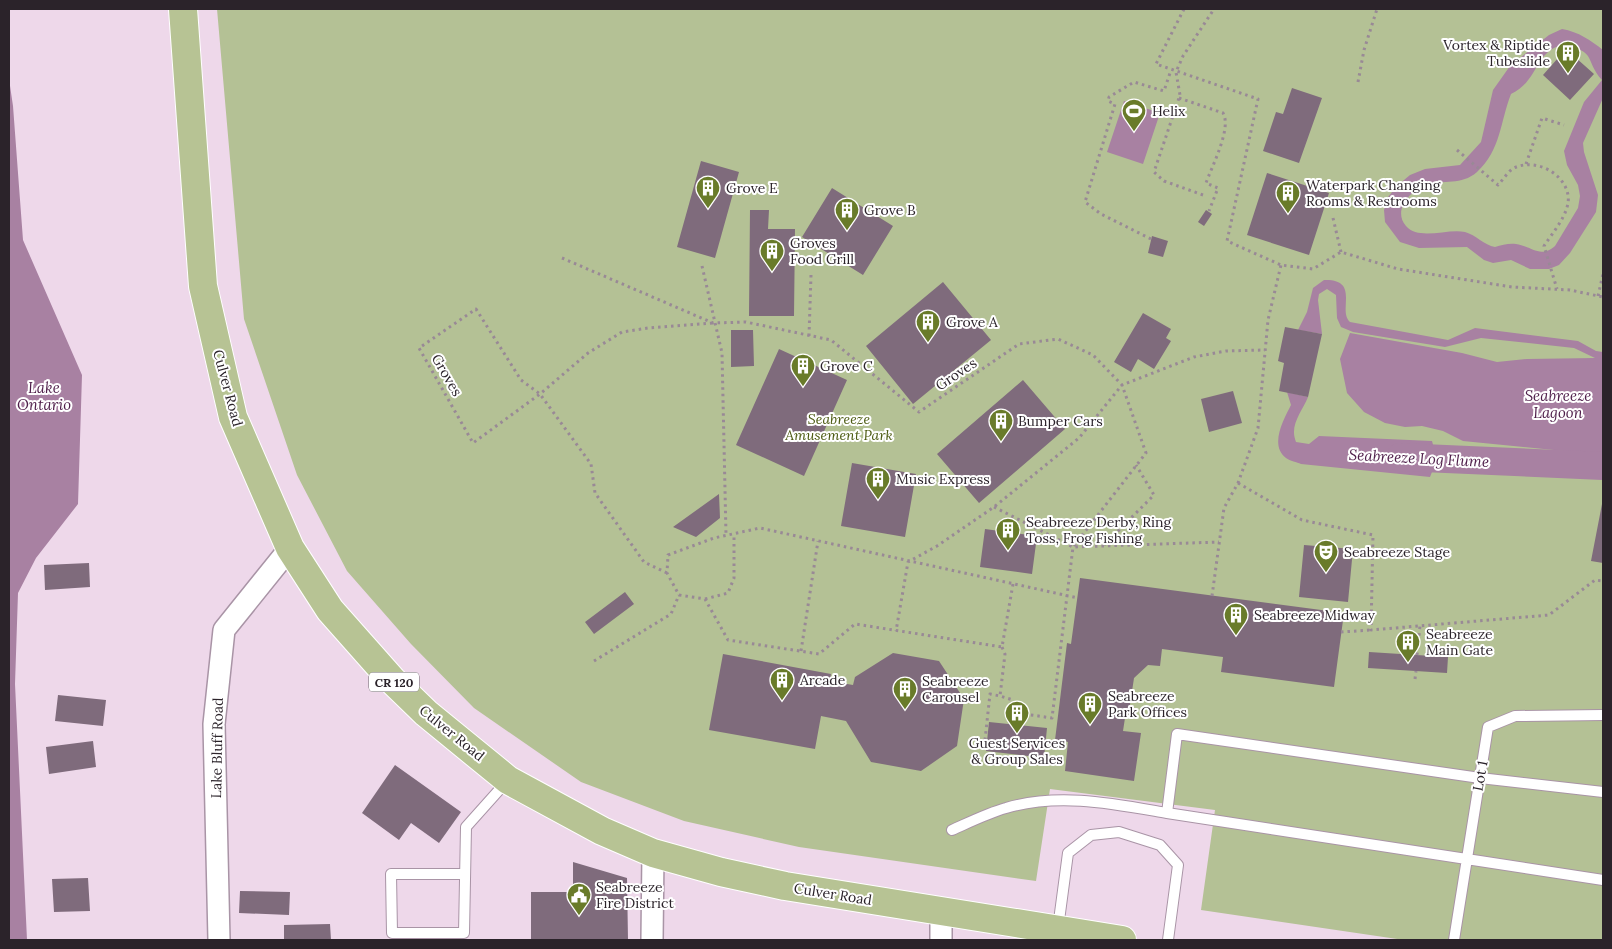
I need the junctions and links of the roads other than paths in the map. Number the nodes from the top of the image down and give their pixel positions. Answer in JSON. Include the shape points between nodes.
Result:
{"nodes":[{"id":1,"x":183,"y":9,"type":"edge"},
{"id":2,"x":290,"y":548,"type":"junction"},
{"id":3,"x":1603,"y":715,"type":"edge"},
{"id":4,"x":1480,"y":778,"type":"junction"},
{"id":5,"x":508,"y":780,"type":"junction"},
{"id":6,"x":1603,"y":792,"type":"edge"},
{"id":7,"x":1167,"y":813,"type":"junction"},
{"id":8,"x":952,"y":830,"type":"dead end"},
{"id":9,"x":653,"y":853,"type":"junction"},
{"id":10,"x":1467,"y":858,"type":"junction"},
{"id":11,"x":464,"y":874,"type":"junction"},
{"id":12,"x":1603,"y":880,"type":"edge"},
{"id":13,"x":941,"y":911,"type":"junction"},
{"id":14,"x":1057,"y":930,"type":"junction"},
{"id":15,"x":218,"y":940,"type":"edge"},
{"id":16,"x":652,"y":940,"type":"edge"},
{"id":17,"x":941,"y":940,"type":"edge"},
{"id":18,"x":1122,"y":940,"type":"edge"},
{"id":19,"x":1168,"y":940,"type":"edge"},
{"id":20,"x":1454,"y":940,"type":"edge"}],
"edges":[{"from":1,"to":2,"type":"main road","name":"Culver Road","number":"CR 120","via":[[203,286],[233,417]]},
{"from":2,"to":5,"type":"main road","name":"Culver Road","number":"CR 120","via":[[330,610],[392,680],[426,714]]},
{"from":2,"to":15,"type":"street","name":"Lake Bluff Road","via":[[224,630],[214,724]]},
{"from":3,"to":4,"type":"lane","name":"Lot 1","via":[[1515,716],[1488,728]]},
{"from":4,"to":6,"type":"lane"},
{"from":4,"to":7,"type":"lane","via":[[1177,734]]},
{"from":4,"to":10,"type":"lane","name":"Lot 1"},
{"from":5,"to":9,"type":"main road","name":"Culver Road","number":"CR 120","via":[[602,831]]},
{"from":5,"to":11,"type":"lane","via":[[466,827]]},
{"from":7,"to":8,"type":"lane","via":[[1058,799],[1007,808]]},
{"from":7,"to":10,"type":"lane"},
{"from":9,"to":13,"type":"main road","name":"Culver Road","number":"CR 120","via":[[785,886]]},
{"from":9,"to":16,"type":"street"},
{"from":10,"to":12,"type":"lane"},
{"from":10,"to":20,"type":"lane","name":"Lot 1"},
{"from":11,"to":11,"type":"lane","via":[[464,933],[392,933],[391,874]]},
{"from":13,"to":14,"type":"main road","name":"Culver Road","number":"CR 120"},
{"from":13,"to":17,"type":"street"},
{"from":14,"to":18,"type":"main road","name":"Culver Road","number":"CR 120"},
{"from":14,"to":19,"type":"lane","via":[[1068,854],[1091,835],[1119,832],[1160,845],[1178,865]]}]}
